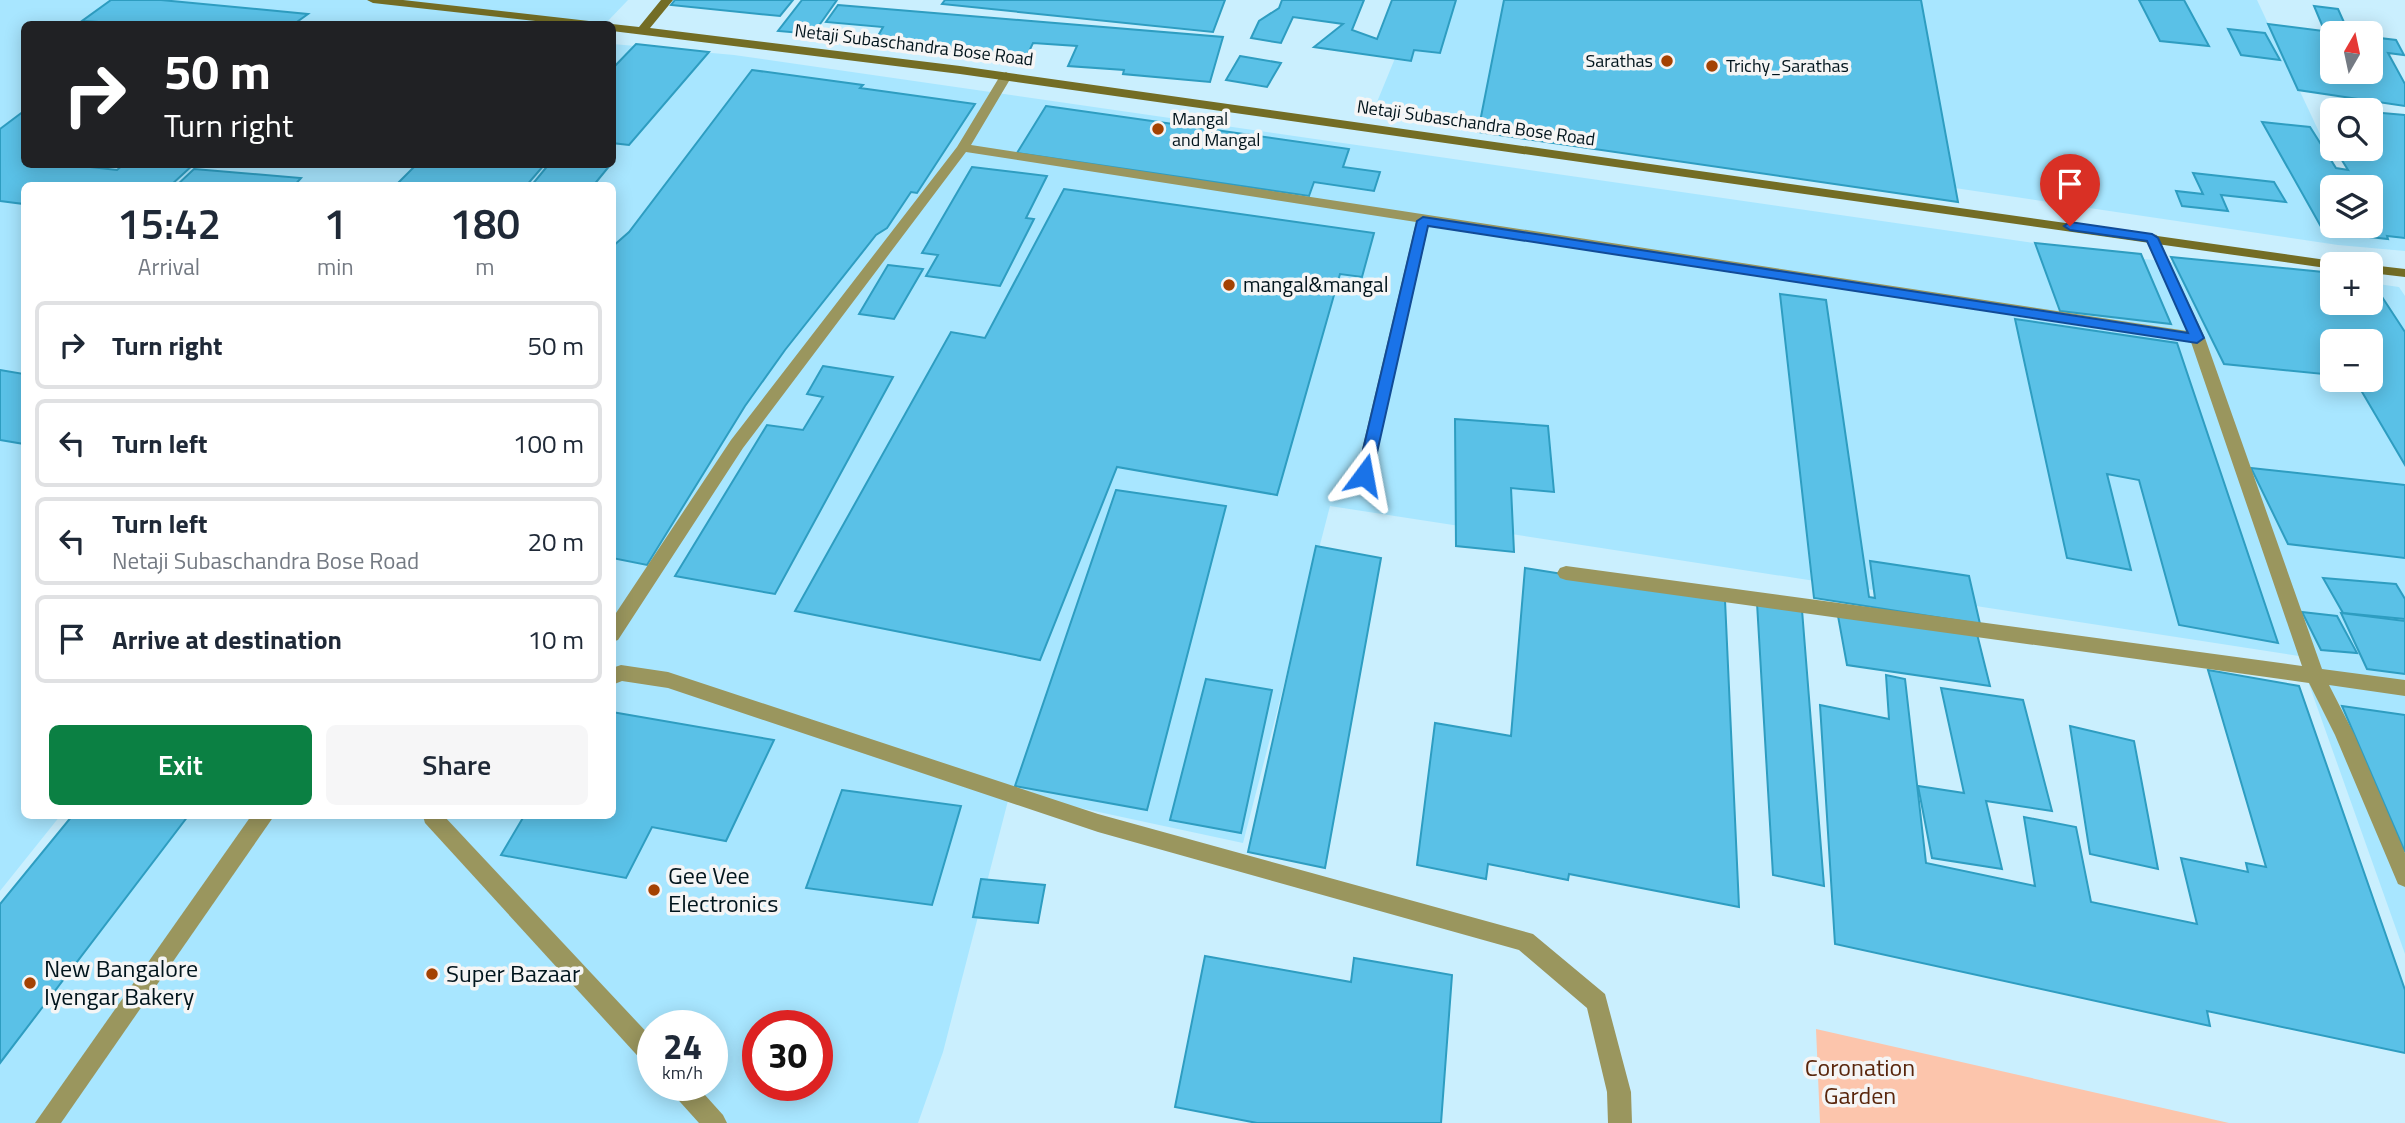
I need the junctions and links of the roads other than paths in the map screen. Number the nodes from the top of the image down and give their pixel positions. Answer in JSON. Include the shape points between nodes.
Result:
{"nodes":[{"id":1,"x":373,"y":0,"type":"edge"},
{"id":2,"x":667,"y":0,"type":"edge"},
{"id":3,"x":562,"y":21,"type":"edge"},
{"id":4,"x":616,"y":28,"type":"edge"},
{"id":5,"x":642,"y":31,"type":"junction"},
{"id":6,"x":1006,"y":76,"type":"junction"},
{"id":7,"x":962,"y":148,"type":"junction"},
{"id":8,"x":1423,"y":221,"type":"junction"},
{"id":9,"x":2152,"y":238,"type":"junction"},
{"id":10,"x":2320,"y":263,"type":"edge"},
{"id":11,"x":2383,"y":270,"type":"edge"},
{"id":12,"x":2405,"y":273,"type":"edge"},
{"id":13,"x":2197,"y":338,"type":"junction"},
{"id":14,"x":1364,"y":475,"type":"dead end"},
{"id":15,"x":1566,"y":573,"type":"dead end"},
{"id":16,"x":616,"y":629,"type":"edge"},
{"id":17,"x":616,"y":675,"type":"edge"},
{"id":18,"x":2315,"y":676,"type":"junction"},
{"id":19,"x":2405,"y":688,"type":"edge"},
{"id":20,"x":261,"y":819,"type":"edge"},
{"id":21,"x":433,"y":819,"type":"edge"},
{"id":22,"x":2405,"y":877,"type":"edge"},
{"id":23,"x":637,"y":1039,"type":"edge"},
{"id":24,"x":695,"y":1101,"type":"edge"},
{"id":25,"x":47,"y":1123,"type":"edge"},
{"id":26,"x":715,"y":1123,"type":"edge"},
{"id":27,"x":1620,"y":1123,"type":"edge"}],
"edges":[{"from":1,"to":3,"type":"main road"},
{"from":2,"to":5,"type":"main road"},
{"from":4,"to":5,"type":"main road","name":"Netaji Subaschandra Bose Road"},
{"from":5,"to":6,"type":"main road","name":"Netaji Subaschandra Bose Road"},
{"from":6,"to":7,"type":"street"},
{"from":6,"to":9,"type":"main road","name":"Netaji Subaschandra Bose Road"},
{"from":7,"to":8,"type":"street"},
{"from":7,"to":16,"type":"street","via":[[737,444]]},
{"from":8,"to":13,"type":"street"},
{"from":8,"to":14,"type":"street"},
{"from":9,"to":10,"type":"main road","name":"Netaji Subaschandra Bose Road"},
{"from":9,"to":13,"type":"street"},
{"from":11,"to":12,"type":"main road"},
{"from":13,"to":18,"type":"street"},
{"from":15,"to":18,"type":"street"},
{"from":17,"to":27,"type":"street","via":[[668,680],[1098,823],[1525,942],[1597,1002],[1619,1092]]},
{"from":18,"to":19,"type":"street"},
{"from":18,"to":22,"type":"street"},
{"from":20,"to":25,"type":"street"},
{"from":21,"to":23,"type":"street"},
{"from":24,"to":26,"type":"street"}]}
